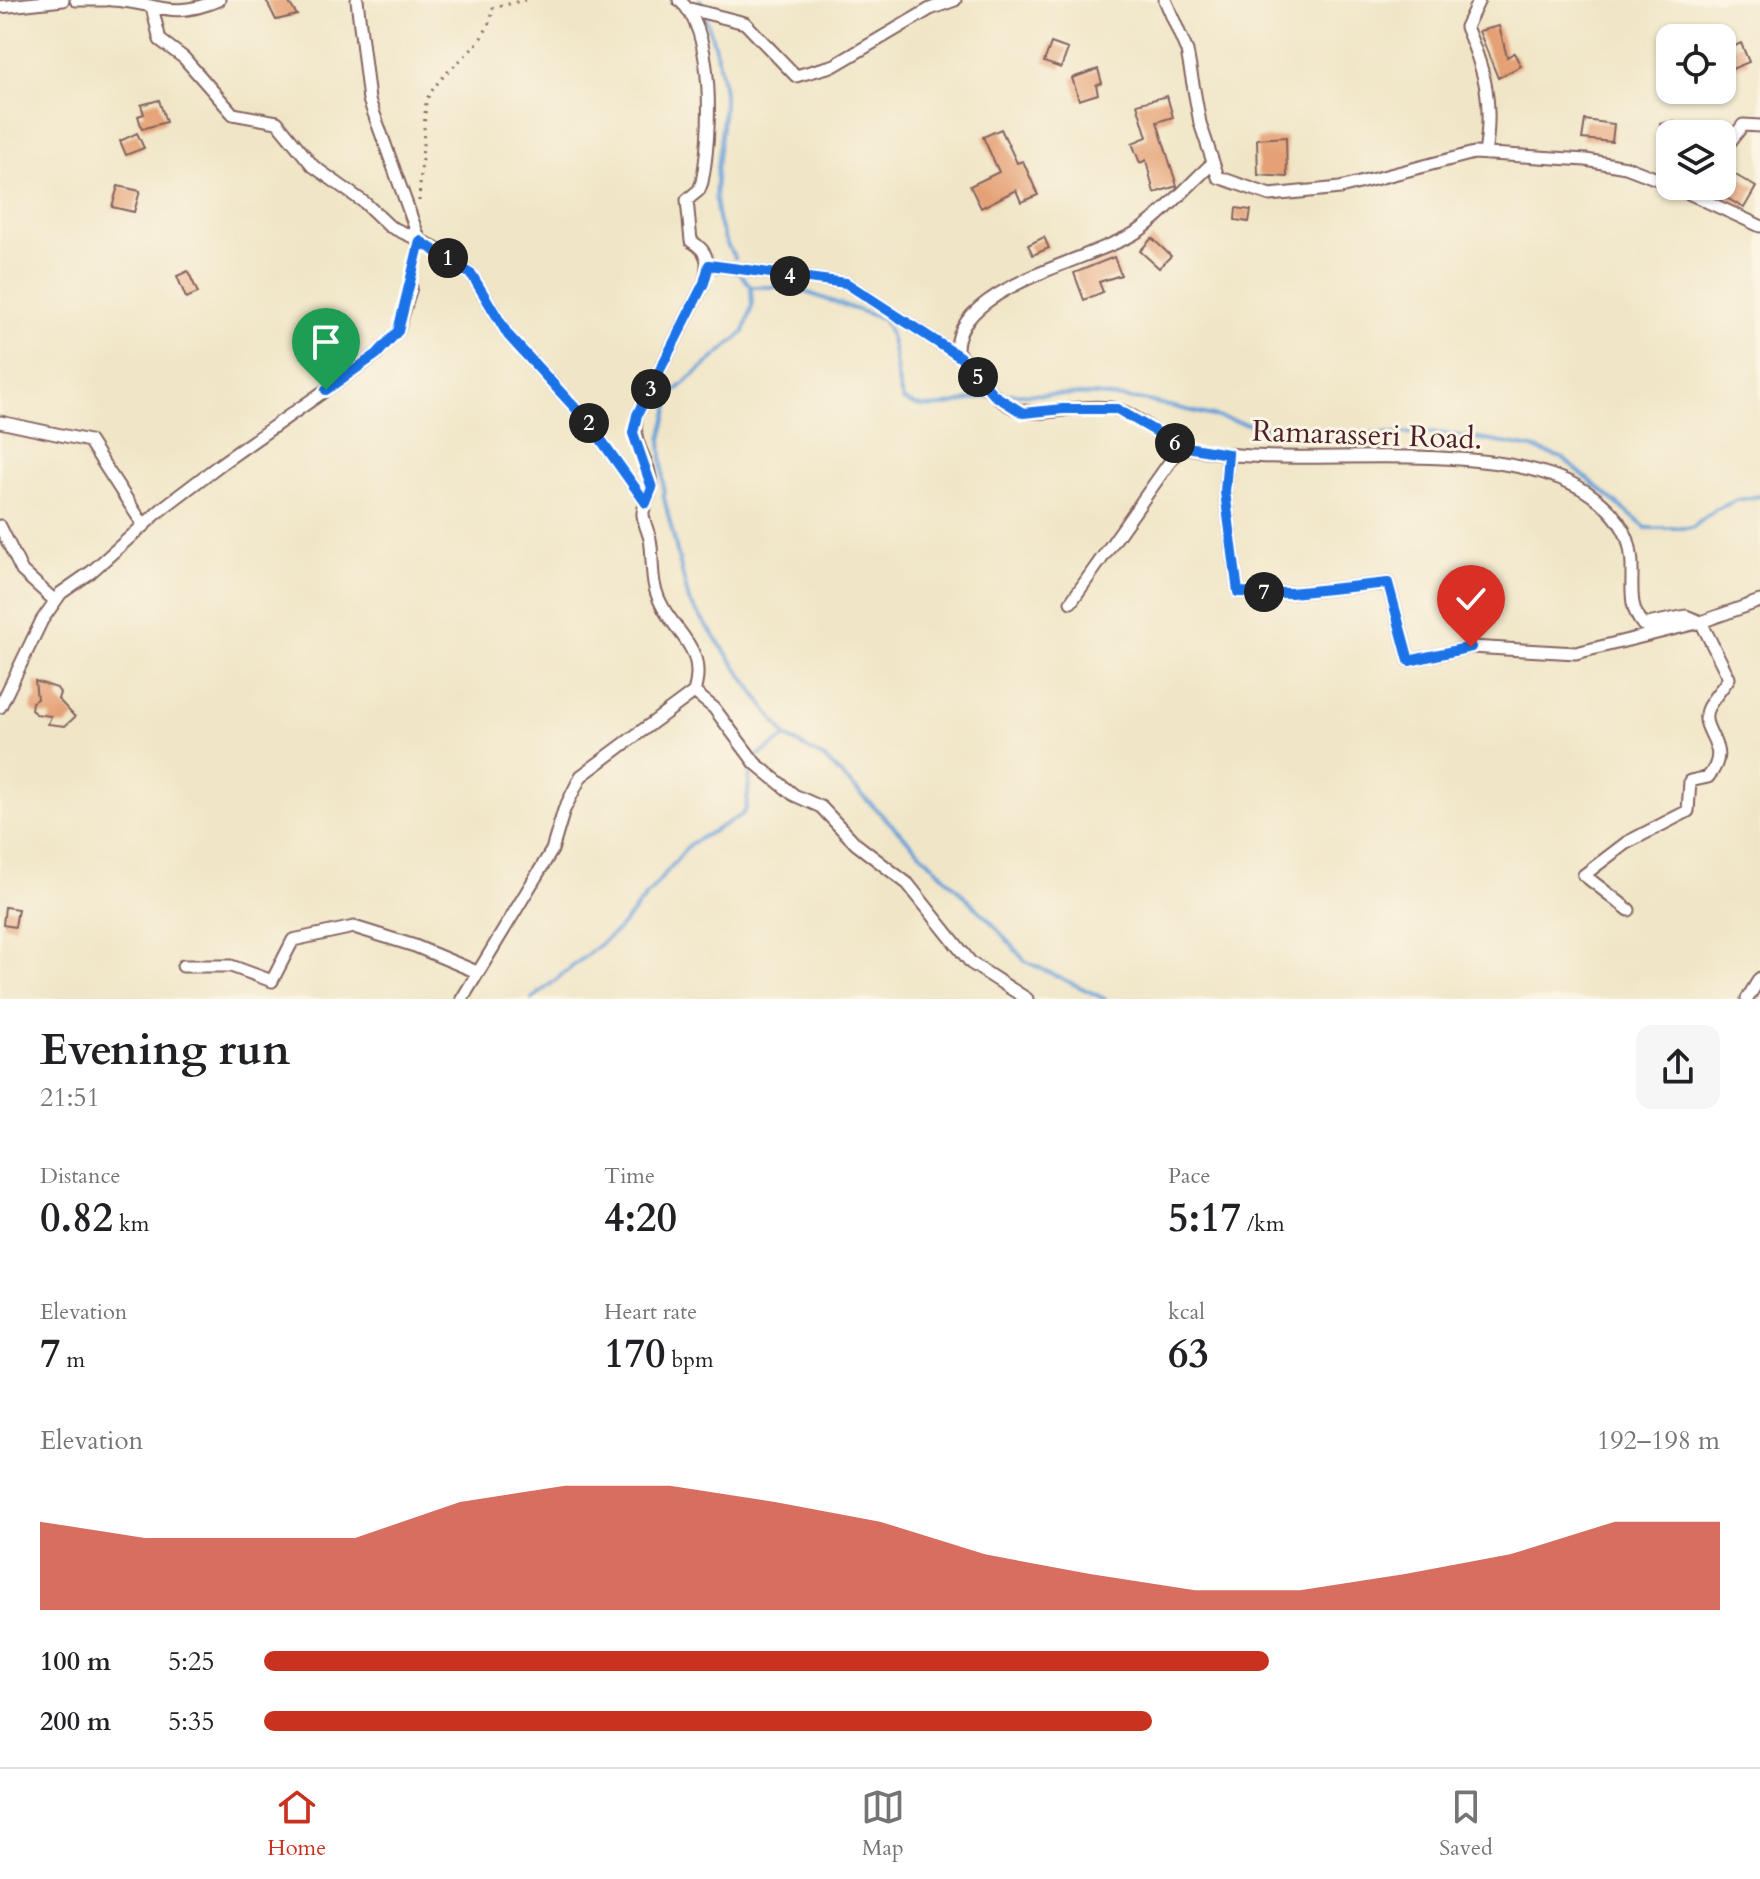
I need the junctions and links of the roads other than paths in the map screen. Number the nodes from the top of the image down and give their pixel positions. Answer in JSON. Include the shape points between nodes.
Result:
{"nodes":[{"id":1,"x":63,"y":0,"type":"edge"},
{"id":2,"x":76,"y":0,"type":"edge"},
{"id":3,"x":108,"y":0,"type":"edge"},
{"id":4,"x":219,"y":0,"type":"edge"},
{"id":5,"x":357,"y":0,"type":"edge"},
{"id":6,"x":679,"y":0,"type":"edge"},
{"id":7,"x":955,"y":0,"type":"edge"},
{"id":8,"x":1165,"y":0,"type":"edge"},
{"id":9,"x":1479,"y":0,"type":"edge"},
{"id":10,"x":0,"y":7,"type":"edge"},
{"id":11,"x":152,"y":7,"type":"junction"},
{"id":12,"x":690,"y":9,"type":"junction"},
{"id":13,"x":1760,"y":126,"type":"edge"},
{"id":14,"x":1736,"y":134,"type":"edge"},
{"id":15,"x":1485,"y":154,"type":"junction"},
{"id":16,"x":1213,"y":163,"type":"junction"},
{"id":17,"x":1656,"y":179,"type":"edge"},
{"id":18,"x":1711,"y":200,"type":"edge"},
{"id":19,"x":1760,"y":226,"type":"edge"},
{"id":20,"x":420,"y":241,"type":"junction"},
{"id":21,"x":709,"y":265,"type":"junction"},
{"id":22,"x":411,"y":287,"type":"road end"},
{"id":23,"x":960,"y":357,"type":"junction"},
{"id":24,"x":0,"y":422,"type":"edge"},
{"id":25,"x":1181,"y":446,"type":"junction"},
{"id":26,"x":1228,"y":454,"type":"junction"},
{"id":27,"x":646,"y":503,"type":"junction"},
{"id":28,"x":0,"y":526,"type":"edge"},
{"id":29,"x":144,"y":526,"type":"junction"},
{"id":30,"x":55,"y":601,"type":"junction"},
{"id":31,"x":1760,"y":601,"type":"edge"},
{"id":32,"x":1071,"y":602,"type":"dead end"},
{"id":33,"x":1701,"y":622,"type":"junction"},
{"id":34,"x":694,"y":692,"type":"junction"},
{"id":35,"x":0,"y":707,"type":"edge"},
{"id":36,"x":1629,"y":910,"type":"dead end"},
{"id":37,"x":183,"y":966,"type":"dead end"},
{"id":38,"x":477,"y":972,"type":"junction"},
{"id":39,"x":1760,"y":978,"type":"edge"},
{"id":40,"x":462,"y":999,"type":"edge"},
{"id":41,"x":1027,"y":999,"type":"edge"},
{"id":42,"x":1747,"y":999,"type":"edge"}],
"edges":[{"from":1,"to":10,"type":"street"},
{"from":2,"to":3,"type":"street"},
{"from":3,"to":11,"type":"street"},
{"from":4,"to":11,"type":"street","via":[[170,12]]},
{"from":5,"to":20,"type":"street","via":[[369,100]]},
{"from":6,"to":12,"type":"street"},
{"from":7,"to":12,"type":"street","via":[[835,65],[796,76],[745,23]]},
{"from":8,"to":16,"type":"street","via":[[1187,51]]},
{"from":9,"to":15,"type":"street","via":[[1466,27],[1486,72],[1491,118]]},
{"from":11,"to":20,"type":"street","via":[[160,40],[184,58],[233,114],[277,122],[313,166],[389,226]]},
{"from":12,"to":21,"type":"street","via":[[699,32],[711,113],[702,182],[687,200],[688,231]]},
{"from":13,"to":14,"type":"street","via":[[1743,125]]},
{"from":15,"to":16,"type":"street","via":[[1340,188],[1270,195],[1218,177]]},
{"from":15,"to":17,"type":"street","via":[[1586,160]]},
{"from":16,"to":23,"type":"street","via":[[1138,231],[1028,277],[989,301],[960,330]]},
{"from":18,"to":19,"type":"street"},
{"from":20,"to":27,"type":"street","via":[[472,275],[508,335],[589,423]]},
{"from":21,"to":23,"type":"street","name":"Ramarasseri Road.","via":[[846,283]]},
{"from":21,"to":27,"type":"street","via":[[637,415],[633,433],[652,488]]},
{"from":22,"to":29,"type":"street","via":[[398,331],[377,354],[222,463]]},
{"from":23,"to":25,"type":"street","name":"Ramarasseri Road.","via":[[994,395],[1023,413],[1117,409]]},
{"from":24,"to":29,"type":"street","via":[[89,441]]},
{"from":25,"to":26,"type":"street","name":"Ramarasseri Road."},
{"from":25,"to":32,"type":"street"},
{"from":26,"to":33,"type":"street","name":"Ramarasseri Road.","via":[[1452,459],[1543,471],[1592,495],[1626,529],[1635,613],[1643,625],[1686,616]]},
{"from":26,"to":33,"type":"street","via":[[1225,492],[1238,592],[1291,593],[1388,583],[1409,661],[1471,647],[1576,653]]},
{"from":27,"to":34,"type":"street","via":[[642,513],[655,590],[665,615],[688,638],[699,674]]},
{"from":28,"to":30,"type":"street","via":[[22,571]]},
{"from":29,"to":30,"type":"street"},
{"from":30,"to":35,"type":"street"},
{"from":31,"to":33,"type":"street"},
{"from":33,"to":36,"type":"street","via":[[1729,678],[1707,708],[1706,721],[1719,753],[1708,777],[1690,781],[1688,811],[1626,843],[1584,875]]},
{"from":34,"to":38,"type":"street","via":[[581,776],[552,850]]},
{"from":34,"to":41,"type":"street","via":[[714,708],[752,760],[794,795],[821,807],[856,844],[908,884],[969,960]]},
{"from":37,"to":38,"type":"street","via":[[231,966],[272,981],[293,940],[354,927]]},
{"from":38,"to":40,"type":"street"},
{"from":39,"to":42,"type":"street"}]}
